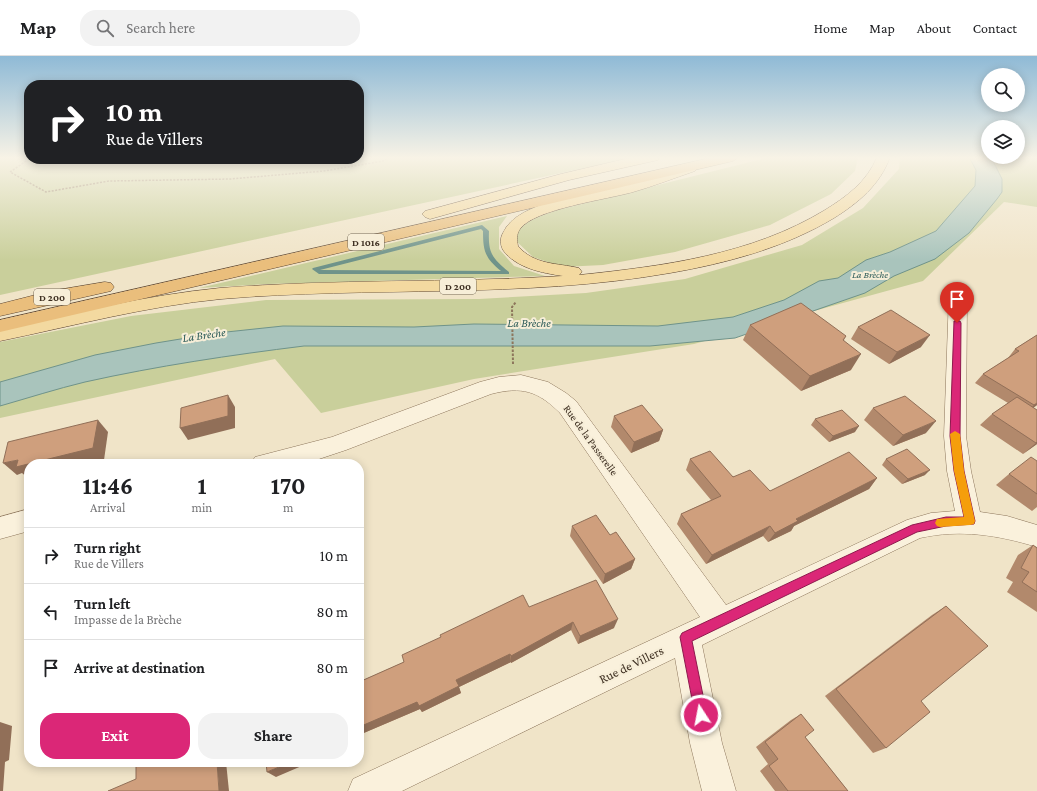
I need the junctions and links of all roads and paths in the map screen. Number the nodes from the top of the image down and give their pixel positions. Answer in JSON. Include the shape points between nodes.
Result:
{"nodes":[{"id":1,"x":513,"y":191,"type":"edge"},
{"id":2,"x":544,"y":191,"type":"edge"},
{"id":3,"x":567,"y":191,"type":"edge"},
{"id":4,"x":616,"y":191,"type":"edge"},
{"id":5,"x":842,"y":191,"type":"edge"},
{"id":6,"x":859,"y":191,"type":"edge"},
{"id":7,"x":430,"y":214,"type":"junction"},
{"id":8,"x":958,"y":295,"type":"dead end"},
{"id":9,"x":518,"y":299,"type":"dead end"},
{"id":10,"x":0,"y":309,"type":"edge"},
{"id":11,"x":0,"y":326,"type":"edge"},
{"id":12,"x":0,"y":335,"type":"edge"},
{"id":13,"x":514,"y":347,"type":"dead end"},
{"id":14,"x":285,"y":459,"type":"edge"},
{"id":15,"x":24,"y":521,"type":"edge"},
{"id":16,"x":970,"y":521,"type":"junction"},
{"id":17,"x":0,"y":528,"type":"edge"},
{"id":18,"x":1037,"y":536,"type":"edge"},
{"id":19,"x":720,"y":622,"type":"junction"},
{"id":20,"x":686,"y":637,"type":"junction"},
{"id":21,"x":365,"y":791,"type":"edge"},
{"id":22,"x":719,"y":791,"type":"edge"}],
"edges":[{"from":1,"to":7,"type":"main road"},
{"from":2,"to":7,"type":"highway","number":"D 1016"},
{"from":3,"to":11,"type":"highway","number":"D 1016"},
{"from":4,"to":5,"type":"main road","via":[[528,216],[512,227],[510,244],[517,255],[545,269],[566,272],[625,268],[709,251],[769,232],[817,209]]},
{"from":6,"to":12,"type":"main road","number":"D 200","via":[[826,216],[804,228],[741,252],[675,268],[563,283],[338,288],[220,294],[156,303]]},
{"from":7,"to":10,"type":"highway","number":"D 1016"},
{"from":8,"to":16,"type":"street","via":[[955,436],[959,471]]},
{"from":9,"to":13,"type":"path","via":[[512,307]]},
{"from":14,"to":19,"type":"street","name":"Rue de la Passerelle","via":[[338,444],[487,387],[511,382],[543,388],[568,407]]},
{"from":15,"to":17,"type":"street"},
{"from":16,"to":18,"type":"street","name":"Rue de Villers","via":[[1011,528]]},
{"from":16,"to":19,"type":"street","name":"Rue de Villers","via":[[946,522],[916,528]]},
{"from":19,"to":20,"type":"street","name":"Rue de Villers"},
{"from":20,"to":21,"type":"street","name":"Rue de Villers"},
{"from":20,"to":22,"type":"street","via":[[706,743]]}]}
